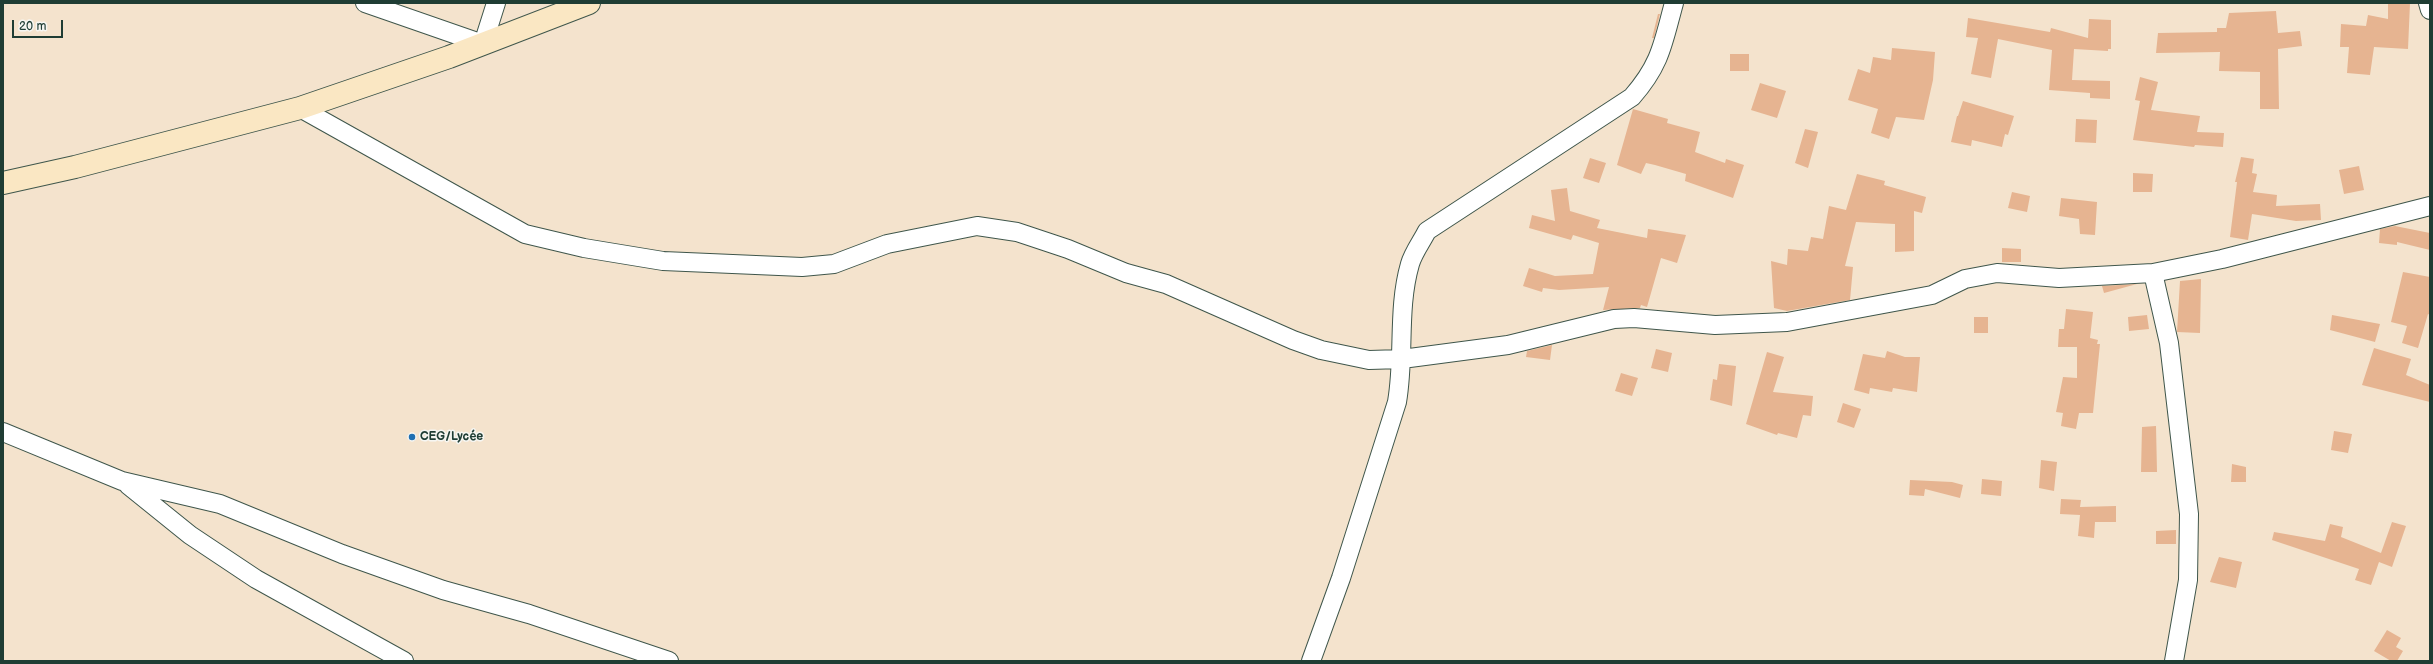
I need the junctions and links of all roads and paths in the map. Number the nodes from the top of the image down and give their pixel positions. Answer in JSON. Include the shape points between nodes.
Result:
{"nodes":[{"id":1,"x":365,"y":3,"type":"edge"},
{"id":2,"x":496,"y":3,"type":"edge"},
{"id":3,"x":588,"y":3,"type":"edge"},
{"id":4,"x":1674,"y":3,"type":"edge"},
{"id":5,"x":2428,"y":3,"type":"edge"},
{"id":6,"x":2430,"y":10,"type":"edge"},
{"id":7,"x":482,"y":44,"type":"junction"},
{"id":8,"x":300,"y":108,"type":"junction"},
{"id":9,"x":3,"y":183,"type":"edge"},
{"id":10,"x":2430,"y":206,"type":"edge"},
{"id":11,"x":2153,"y":273,"type":"junction"},
{"id":12,"x":1402,"y":359,"type":"junction"},
{"id":13,"x":3,"y":432,"type":"edge"},
{"id":14,"x":122,"y":481,"type":"junction"},
{"id":15,"x":404,"y":661,"type":"edge"},
{"id":16,"x":669,"y":661,"type":"edge"},
{"id":17,"x":1311,"y":661,"type":"edge"},
{"id":18,"x":2174,"y":661,"type":"edge"}],
"edges":[{"from":1,"to":7,"type":"street"},
{"from":2,"to":7,"type":"street"},
{"from":3,"to":7,"type":"main road"},
{"from":4,"to":12,"type":"street","via":[[1659,59],[1648,80],[1632,97],[1427,231],[1410,263],[1402,312]]},
{"from":5,"to":6,"type":"street"},
{"from":7,"to":8,"type":"main road"},
{"from":8,"to":9,"type":"main road"},
{"from":8,"to":12,"type":"street","via":[[525,234],[584,248],[663,262],[802,267],[834,264],[887,244],[977,226],[1017,232],[1068,249],[1126,273],[1166,284],[1321,350],[1369,360]]},
{"from":10,"to":11,"type":"street","via":[[2286,244]]},
{"from":11,"to":12,"type":"street","via":[[2059,278],[1997,273],[1965,279],[1932,295],[1786,322],[1715,325],[1634,318],[1614,319],[1508,345]]},
{"from":11,"to":18,"type":"street","via":[[2169,344],[2189,514],[2188,580]]},
{"from":12,"to":17,"type":"street","via":[[1397,402],[1341,578]]},
{"from":13,"to":14,"type":"street"},
{"from":14,"to":15,"type":"street","via":[[190,535],[256,579]]},
{"from":14,"to":16,"type":"street","via":[[220,504],[342,554],[443,590],[529,614]]}]}
